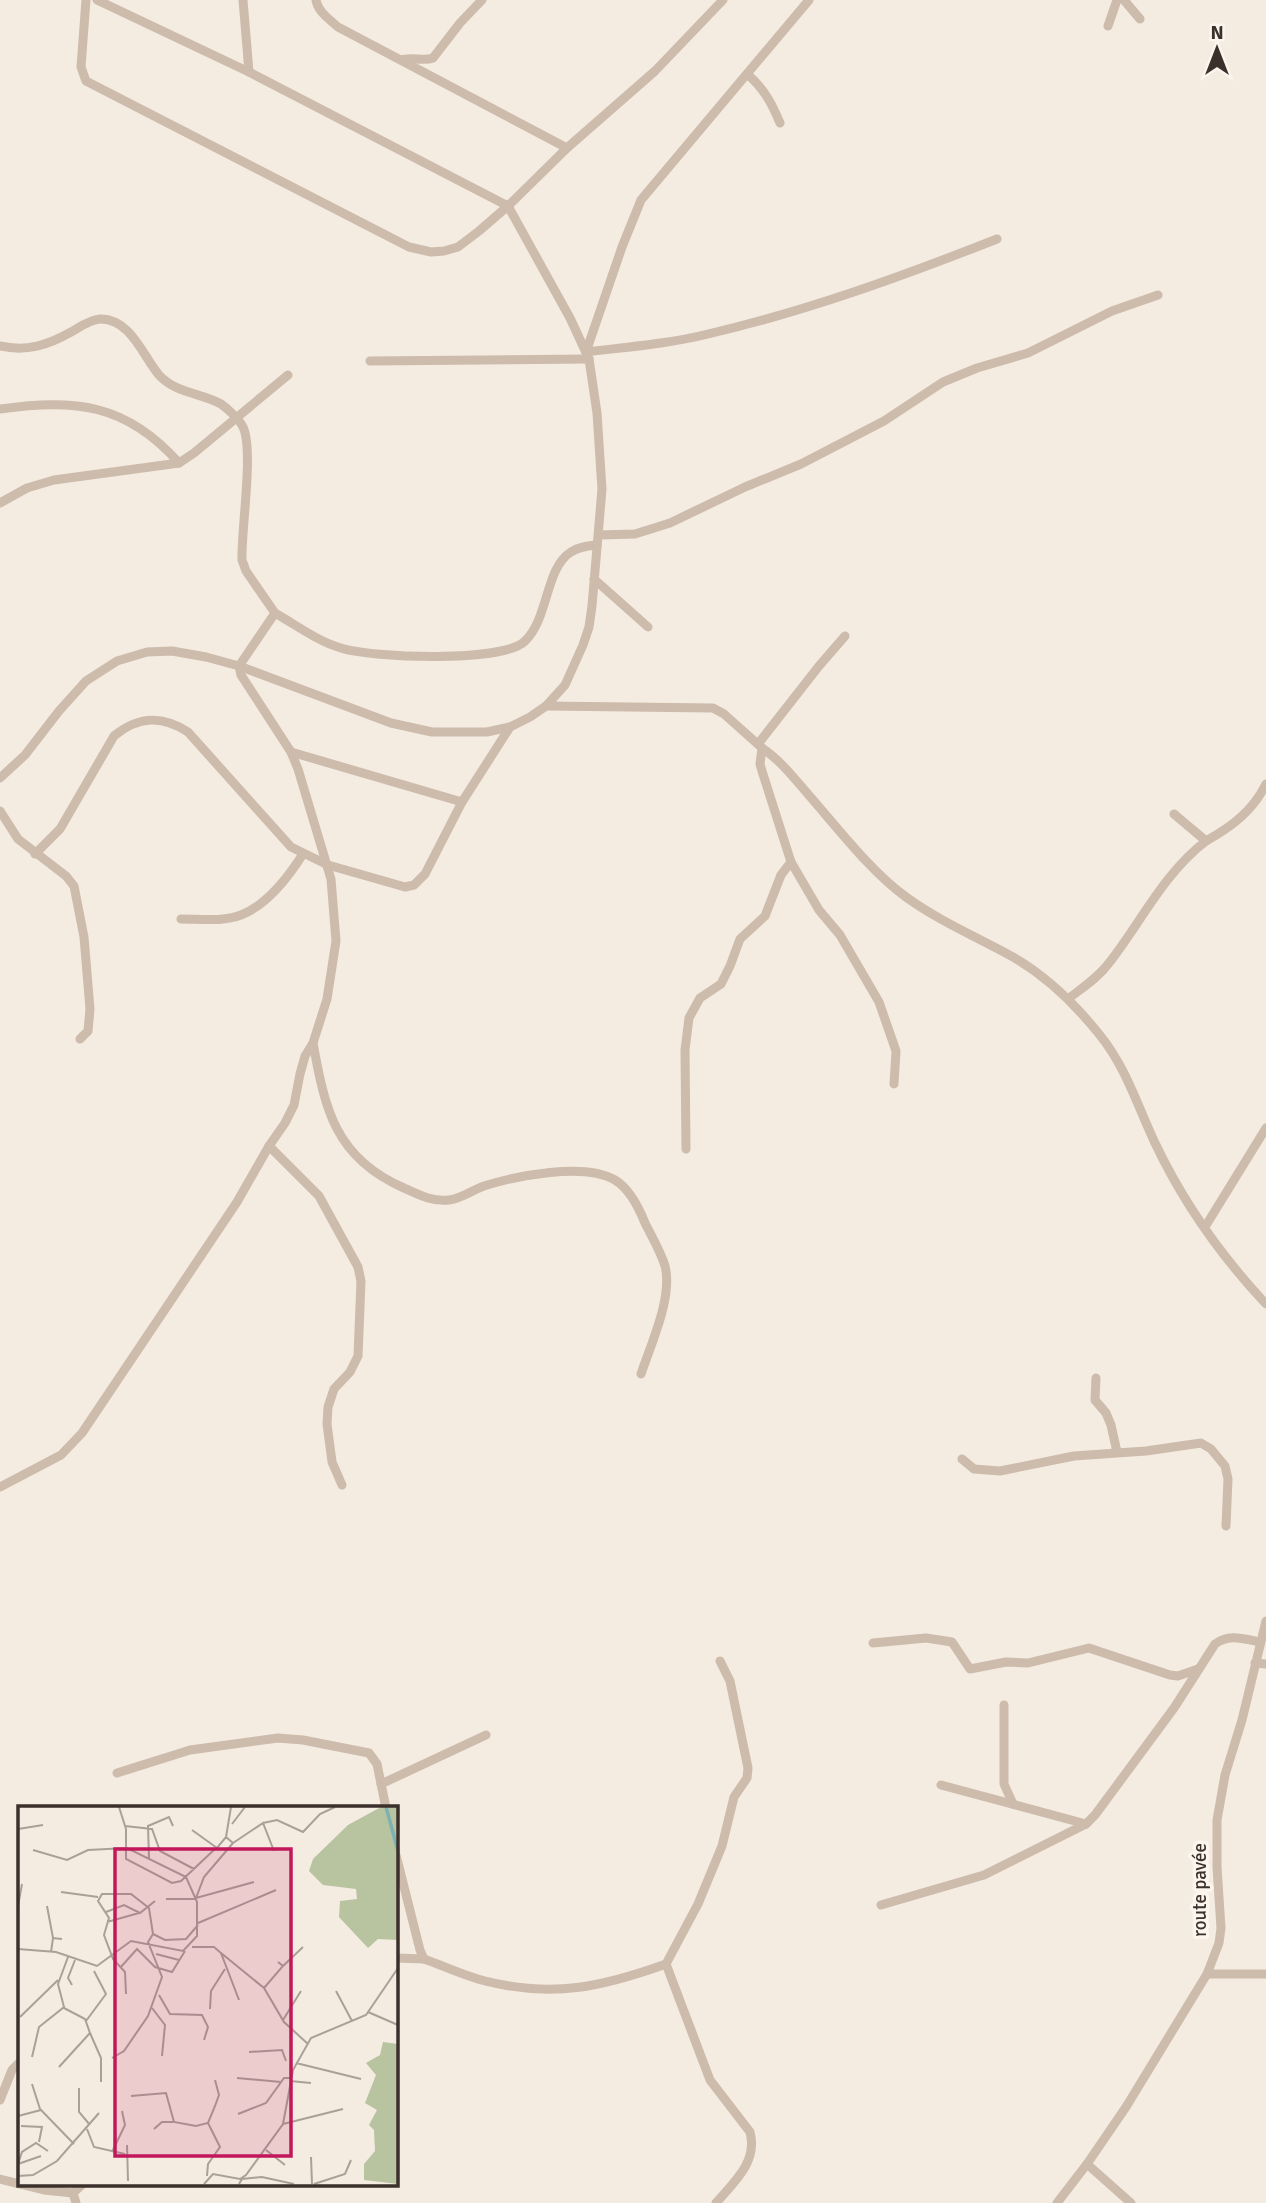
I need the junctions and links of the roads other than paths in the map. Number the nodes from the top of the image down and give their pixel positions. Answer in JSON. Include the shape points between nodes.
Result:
{"nodes":[{"id":1,"x":86,"y":0,"type":"edge"},
{"id":2,"x":97,"y":0,"type":"edge"},
{"id":3,"x":243,"y":0,"type":"edge"},
{"id":4,"x":316,"y":0,"type":"edge"},
{"id":5,"x":482,"y":0,"type":"edge"},
{"id":6,"x":723,"y":0,"type":"edge"},
{"id":7,"x":809,"y":0,"type":"edge"},
{"id":8,"x":1117,"y":0,"type":"edge"},
{"id":9,"x":1124,"y":0,"type":"edge"},
{"id":10,"x":1140,"y":19,"type":"dead end"},
{"id":11,"x":1108,"y":26,"type":"dead end"},
{"id":12,"x":401,"y":60,"type":"junction"},
{"id":13,"x":249,"y":72,"type":"junction"},
{"id":14,"x":747,"y":74,"type":"junction"},
{"id":15,"x":780,"y":123,"type":"dead end"},
{"id":16,"x":567,"y":148,"type":"junction"},
{"id":17,"x":508,"y":206,"type":"junction"},
{"id":18,"x":998,"y":239,"type":"dead end"},
{"id":19,"x":1158,"y":295,"type":"dead end"},
{"id":20,"x":0,"y":346,"type":"edge"},
{"id":21,"x":587,"y":356,"type":"junction"},
{"id":22,"x":370,"y":361,"type":"dead end"},
{"id":23,"x":288,"y":375,"type":"dead end"},
{"id":24,"x":0,"y":408,"type":"edge"},
{"id":25,"x":236,"y":418,"type":"junction"},
{"id":26,"x":179,"y":463,"type":"junction"},
{"id":27,"x":0,"y":503,"type":"edge"},
{"id":28,"x":598,"y":540,"type":"junction"},
{"id":29,"x":594,"y":579,"type":"junction"},
{"id":30,"x":275,"y":612,"type":"junction"},
{"id":31,"x":648,"y":628,"type":"dead end"},
{"id":32,"x":845,"y":636,"type":"dead end"},
{"id":33,"x":239,"y":666,"type":"junction"},
{"id":34,"x":546,"y":706,"type":"junction"},
{"id":35,"x":510,"y":727,"type":"junction"},
{"id":36,"x":760,"y":746,"type":"junction"},
{"id":37,"x":291,"y":751,"type":"junction"},
{"id":38,"x":0,"y":778,"type":"edge"},
{"id":39,"x":1266,"y":784,"type":"edge"},
{"id":40,"x":462,"y":802,"type":"junction"},
{"id":41,"x":0,"y":811,"type":"edge"},
{"id":42,"x":1174,"y":814,"type":"dead end"},
{"id":43,"x":1206,"y":841,"type":"junction"},
{"id":44,"x":35,"y":854,"type":"junction"},
{"id":45,"x":303,"y":854,"type":"junction"},
{"id":46,"x":791,"y":862,"type":"junction"},
{"id":47,"x":328,"y":865,"type":"junction"},
{"id":48,"x":181,"y":919,"type":"dead end"},
{"id":49,"x":1068,"y":999,"type":"junction"},
{"id":50,"x":80,"y":1039,"type":"dead end"},
{"id":51,"x":313,"y":1043,"type":"junction"},
{"id":52,"x":894,"y":1084,"type":"dead end"},
{"id":53,"x":1266,"y":1129,"type":"edge"},
{"id":54,"x":269,"y":1146,"type":"junction"},
{"id":55,"x":686,"y":1149,"type":"dead end"},
{"id":56,"x":1205,"y":1227,"type":"junction"},
{"id":57,"x":1266,"y":1304,"type":"edge"},
{"id":58,"x":641,"y":1374,"type":"dead end"},
{"id":59,"x":1096,"y":1378,"type":"dead end"},
{"id":60,"x":1117,"y":1452,"type":"junction"},
{"id":61,"x":962,"y":1459,"type":"dead end"},
{"id":62,"x":342,"y":1485,"type":"dead end"},
{"id":63,"x":0,"y":1487,"type":"edge"},
{"id":64,"x":1226,"y":1526,"type":"dead end"},
{"id":65,"x":1266,"y":1621,"type":"edge"},
{"id":66,"x":1260,"y":1642,"type":"junction"},
{"id":67,"x":873,"y":1643,"type":"dead end"},
{"id":68,"x":720,"y":1661,"type":"dead end"},
{"id":69,"x":1255,"y":1663,"type":"junction"},
{"id":70,"x":1266,"y":1664,"type":"edge"},
{"id":71,"x":1198,"y":1669,"type":"junction"},
{"id":72,"x":1004,"y":1705,"type":"dead end"},
{"id":73,"x":486,"y":1735,"type":"dead end"},
{"id":74,"x":117,"y":1773,"type":"dead end"},
{"id":75,"x":381,"y":1784,"type":"junction"},
{"id":76,"x":941,"y":1786,"type":"dead end"},
{"id":77,"x":1013,"y":1804,"type":"junction"},
{"id":78,"x":386,"y":1806,"type":"edge"},
{"id":79,"x":1086,"y":1824,"type":"junction"},
{"id":80,"x":397,"y":1858,"type":"edge"},
{"id":81,"x":881,"y":1905,"type":"dead end"},
{"id":82,"x":397,"y":1958,"type":"edge"},
{"id":83,"x":424,"y":1959,"type":"junction"},
{"id":84,"x":666,"y":1964,"type":"junction"},
{"id":85,"x":1207,"y":1974,"type":"junction"},
{"id":86,"x":1266,"y":1974,"type":"edge"},
{"id":87,"x":18,"y":2064,"type":"edge"},
{"id":88,"x":0,"y":2100,"type":"edge"},
{"id":89,"x":1087,"y":2164,"type":"junction"},
{"id":90,"x":0,"y":2179,"type":"edge"},
{"id":91,"x":18,"y":2184,"type":"edge"},
{"id":92,"x":28,"y":2186,"type":"edge"},
{"id":93,"x":75,"y":2198,"type":"edge"},
{"id":94,"x":716,"y":2203,"type":"edge"},
{"id":95,"x":1057,"y":2203,"type":"edge"},
{"id":96,"x":1131,"y":2203,"type":"edge"}],
"edges":[{"from":1,"to":17,"type":"street","via":[[80,67],[86,81],[408,247],[431,252],[458,247]]},
{"from":2,"to":13,"type":"street"},
{"from":3,"to":13,"type":"street"},
{"from":4,"to":12,"type":"street","via":[[324,16],[338,27]]},
{"from":5,"to":12,"type":"street","via":[[433,58]]},
{"from":6,"to":16,"type":"street","via":[[655,71]]},
{"from":7,"to":14,"type":"street"},
{"from":8,"to":11,"type":"street"},
{"from":9,"to":10,"type":"street"},
{"from":12,"to":16,"type":"street"},
{"from":13,"to":17,"type":"street"},
{"from":14,"to":15,"type":"street","via":[[771,101]]},
{"from":14,"to":21,"type":"street","via":[[641,200]]},
{"from":16,"to":17,"type":"street"},
{"from":17,"to":21,"type":"street"},
{"from":18,"to":21,"type":"street","via":[[880,285],[754,323]]},
{"from":19,"to":28,"type":"street","via":[[1112,311],[1027,353],[943,382],[884,421],[801,464],[670,523]]},
{"from":20,"to":25,"type":"street","via":[[38,347],[89,321],[114,322],[128,331],[168,383],[222,405]]},
{"from":21,"to":22,"type":"street"},
{"from":21,"to":28,"type":"street","via":[[601,452]]},
{"from":23,"to":25,"type":"street"},
{"from":24,"to":26,"type":"street","via":[[69,405],[107,411],[145,430]]},
{"from":25,"to":26,"type":"street"},
{"from":25,"to":30,"type":"street","via":[[243,427],[247,452],[242,560]]},
{"from":26,"to":27,"type":"street","via":[[54,480]]},
{"from":28,"to":29,"type":"street"},
{"from":28,"to":30,"type":"street","via":[[570,552],[559,564],[539,623],[524,643],[510,651],[422,656],[359,652],[326,643]]},
{"from":29,"to":31,"type":"street"},
{"from":29,"to":34,"type":"street","via":[[583,645],[565,685]]},
{"from":30,"to":33,"type":"street"},
{"from":32,"to":36,"type":"street"},
{"from":33,"to":35,"type":"street","via":[[405,726],[462,734]]},
{"from":33,"to":37,"type":"street"},
{"from":33,"to":38,"type":"street","via":[[172,650],[117,661],[86,681]]},
{"from":34,"to":35,"type":"street"},
{"from":34,"to":36,"type":"street","via":[[713,708]]},
{"from":35,"to":40,"type":"street"},
{"from":36,"to":46,"type":"street","via":[[762,771]]},
{"from":36,"to":49,"type":"street","via":[[905,897],[1013,957]]},
{"from":37,"to":40,"type":"street"},
{"from":37,"to":47,"type":"street"},
{"from":39,"to":43,"type":"street","via":[[1238,821]]},
{"from":40,"to":47,"type":"street","via":[[425,874],[414,885],[405,887]]},
{"from":41,"to":44,"type":"street","via":[[18,839]]},
{"from":42,"to":43,"type":"street"},
{"from":43,"to":49,"type":"street","via":[[1158,892],[1108,965]]},
{"from":44,"to":45,"type":"street","via":[[60,829],[114,736],[127,725],[147,720],[174,723],[188,732]]},
{"from":44,"to":50,"type":"street","via":[[74,886],[81,912],[90,1021]]},
{"from":45,"to":47,"type":"street"},
{"from":45,"to":48,"type":"street","via":[[259,905],[241,915]]},
{"from":46,"to":52,"type":"street","via":[[879,1002],[896,1051]]},
{"from":46,"to":55,"type":"street","via":[[781,874],[765,916],[740,939],[721,984],[700,998],[689,1018]]},
{"from":47,"to":51,"type":"street","via":[[336,941],[327,999]]},
{"from":49,"to":56,"type":"street","via":[[1114,1054],[1155,1143]]},
{"from":51,"to":54,"type":"street","via":[[302,1065],[294,1105]]},
{"from":51,"to":58,"type":"street","via":[[333,1123],[361,1161],[395,1185],[426,1198],[446,1200],[500,1182],[580,1171],[614,1180],[629,1193],[665,1265],[668,1282]]},
{"from":53,"to":56,"type":"street"},
{"from":54,"to":62,"type":"street","via":[[319,1196],[358,1267],[358,1356],[334,1389],[328,1408],[332,1462]]},
{"from":54,"to":63,"type":"street","via":[[237,1202],[82,1433],[61,1455]]},
{"from":56,"to":57,"type":"street"},
{"from":59,"to":60,"type":"street","via":[[1095,1400],[1106,1413]]},
{"from":60,"to":61,"type":"street","via":[[1000,1471],[974,1469]]},
{"from":60,"to":64,"type":"street","via":[[1192,1443],[1211,1449],[1225,1466],[1228,1479]]},
{"from":65,"to":66,"type":"street","name":"route pavée"},
{"from":66,"to":69,"type":"street","name":"route pavée"},
{"from":66,"to":71,"type":"street","via":[[1233,1636],[1221,1639]]},
{"from":67,"to":71,"type":"street","via":[[926,1638],[952,1642],[970,1670],[1006,1662],[1028,1663],[1083,1648],[1170,1675]]},
{"from":68,"to":84,"type":"street","via":[[730,1681],[747,1778],[734,1797],[722,1846],[698,1904]]},
{"from":69,"to":70,"type":"street"},
{"from":69,"to":85,"type":"street","name":"route pavée","via":[[1217,1820],[1221,1928]]},
{"from":71,"to":79,"type":"street"},
{"from":72,"to":77,"type":"street","via":[[1004,1784]]},
{"from":73,"to":75,"type":"street"},
{"from":74,"to":75,"type":"street","via":[[190,1750],[278,1738],[369,1754],[377,1764]]},
{"from":75,"to":78,"type":"street"},
{"from":76,"to":77,"type":"street"},
{"from":77,"to":79,"type":"street"},
{"from":79,"to":81,"type":"street","via":[[984,1875]]},
{"from":80,"to":83,"type":"street"},
{"from":82,"to":83,"type":"street"},
{"from":83,"to":84,"type":"street","via":[[484,1981],[541,1990],[583,1988]]},
{"from":84,"to":94,"type":"street","via":[[709,2080],[750,2132],[753,2143],[744,2170]]},
{"from":85,"to":86,"type":"street"},
{"from":85,"to":89,"type":"street","name":"route pavée"},
{"from":87,"to":88,"type":"street"},
{"from":89,"to":95,"type":"street","name":"route pavée"},
{"from":89,"to":96,"type":"street"},
{"from":90,"to":91,"type":"street"},
{"from":92,"to":93,"type":"street"}]}
